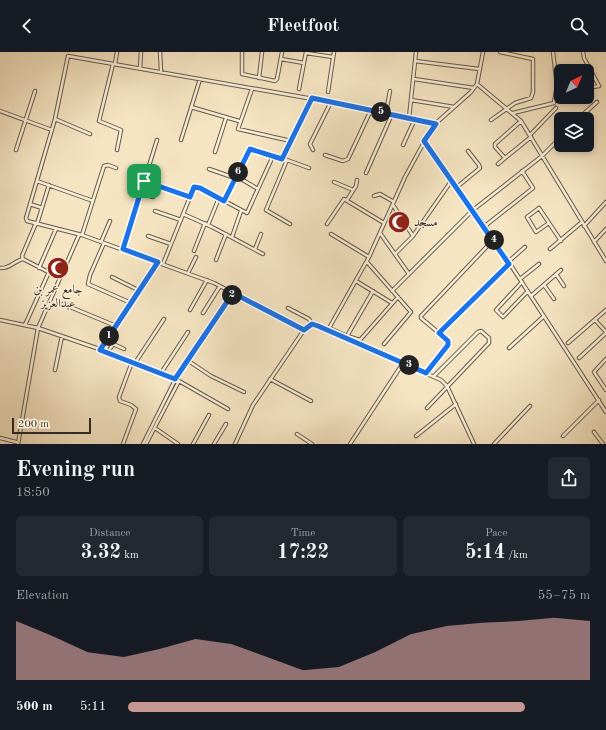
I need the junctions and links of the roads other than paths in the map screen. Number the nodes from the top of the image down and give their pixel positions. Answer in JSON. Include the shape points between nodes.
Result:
{"nodes":[{"id":1,"x":117,"y":52,"type":"edge"},
{"id":2,"x":141,"y":52,"type":"edge"},
{"id":3,"x":160,"y":52,"type":"edge"},
{"id":4,"x":242,"y":52,"type":"edge"},
{"id":5,"x":262,"y":52,"type":"edge"},
{"id":6,"x":282,"y":52,"type":"edge"},
{"id":7,"x":334,"y":52,"type":"edge"},
{"id":8,"x":416,"y":52,"type":"edge"},
{"id":9,"x":483,"y":52,"type":"edge"},
{"id":10,"x":500,"y":52,"type":"edge"},
{"id":11,"x":553,"y":52,"type":"edge"},
{"id":12,"x":583,"y":52,"type":"edge"},
{"id":13,"x":306,"y":53,"type":"edge"},
{"id":14,"x":68,"y":54,"type":"edge"},
{"id":15,"x":333,"y":57,"type":"junction"},
{"id":16,"x":281,"y":59,"type":"junction"},
{"id":17,"x":415,"y":61,"type":"junction"},
{"id":18,"x":304,"y":63,"type":"junction"},
{"id":19,"x":114,"y":64,"type":"junction"},
{"id":20,"x":555,"y":64,"type":"edge"},
{"id":21,"x":588,"y":64,"type":"edge"},
{"id":22,"x":140,"y":68,"type":"junction"},
{"id":23,"x":479,"y":69,"type":"junction"},
{"id":24,"x":160,"y":71,"type":"junction"},
{"id":25,"x":594,"y":76,"type":"edge"},
{"id":26,"x":259,"y":78,"type":"junction"},
{"id":27,"x":413,"y":79,"type":"junction"},
{"id":28,"x":200,"y":80,"type":"junction"},
{"id":29,"x":477,"y":84,"type":"junction"},
{"id":30,"x":594,"y":87,"type":"edge"},
{"id":31,"x":474,"y":88,"type":"junction"},
{"id":32,"x":252,"y":89,"type":"junction"},
{"id":33,"x":299,"y":89,"type":"dead end"},
{"id":34,"x":390,"y":91,"type":"dead end"},
{"id":35,"x":35,"y":92,"type":"dead end"},
{"id":36,"x":328,"y":92,"type":"dead end"},
{"id":37,"x":312,"y":98,"type":"junction"},
{"id":38,"x":554,"y":99,"type":"edge"},
{"id":39,"x":411,"y":100,"type":"junction"},
{"id":40,"x":331,"y":102,"type":"junction"},
{"id":41,"x":596,"y":102,"type":"dead end"},
{"id":42,"x":191,"y":107,"type":"junction"},
{"id":43,"x":454,"y":107,"type":"junction"},
{"id":44,"x":507,"y":108,"type":"junction"},
{"id":45,"x":556,"y":108,"type":"dead end"},
{"id":46,"x":372,"y":110,"type":"junction"},
{"id":47,"x":0,"y":111,"type":"edge"},
{"id":48,"x":386,"y":112,"type":"junction"},
{"id":49,"x":585,"y":112,"type":"edge"},
{"id":50,"x":513,"y":113,"type":"junction"},
{"id":51,"x":392,"y":114,"type":"junction"},
{"id":52,"x":226,"y":118,"type":"junction"},
{"id":53,"x":409,"y":118,"type":"junction"},
{"id":54,"x":55,"y":119,"type":"junction"},
{"id":55,"x":415,"y":119,"type":"junction"},
{"id":56,"x":491,"y":120,"type":"dead end"},
{"id":57,"x":521,"y":121,"type":"junction"},
{"id":58,"x":26,"y":122,"type":"junction"},
{"id":59,"x":239,"y":122,"type":"junction"},
{"id":60,"x":436,"y":124,"type":"junction"},
{"id":61,"x":52,"y":130,"type":"junction"},
{"id":62,"x":90,"y":134,"type":"dead end"},
{"id":63,"x":531,"y":136,"type":"junction"},
{"id":64,"x":157,"y":140,"type":"dead end"},
{"id":65,"x":181,"y":140,"type":"dead end"},
{"id":66,"x":291,"y":141,"type":"junction"},
{"id":67,"x":424,"y":141,"type":"junction"},
{"id":68,"x":554,"y":144,"type":"edge"},
{"id":69,"x":403,"y":145,"type":"dead end"},
{"id":70,"x":16,"y":150,"type":"dead end"},
{"id":71,"x":117,"y":150,"type":"dead end"},
{"id":72,"x":313,"y":150,"type":"dead end"},
{"id":73,"x":468,"y":151,"type":"dead end"},
{"id":74,"x":215,"y":152,"type":"dead end"},
{"id":75,"x":325,"y":155,"type":"dead end"},
{"id":76,"x":273,"y":156,"type":"junction"},
{"id":77,"x":542,"y":156,"type":"junction"},
{"id":78,"x":506,"y":158,"type":"junction"},
{"id":79,"x":282,"y":159,"type":"junction"},
{"id":80,"x":287,"y":160,"type":"junction"},
{"id":81,"x":498,"y":164,"type":"dead end"},
{"id":82,"x":116,"y":168,"type":"dead end"},
{"id":83,"x":309,"y":168,"type":"dead end"},
{"id":84,"x":209,"y":169,"type":"dead end"},
{"id":85,"x":522,"y":171,"type":"junction"},
{"id":86,"x":366,"y":173,"type":"dead end"},
{"id":87,"x":236,"y":177,"type":"junction"},
{"id":88,"x":37,"y":180,"type":"junction"},
{"id":89,"x":357,"y":180,"type":"dead end"},
{"id":90,"x":452,"y":180,"type":"junction"},
{"id":91,"x":144,"y":181,"type":"junction"},
{"id":92,"x":334,"y":182,"type":"dead end"},
{"id":93,"x":49,"y":185,"type":"junction"},
{"id":94,"x":457,"y":188,"type":"junction"},
{"id":95,"x":258,"y":189,"type":"junction"},
{"id":96,"x":353,"y":190,"type":"junction"},
{"id":97,"x":140,"y":193,"type":"junction"},
{"id":98,"x":374,"y":196,"type":"dead end"},
{"id":99,"x":153,"y":197,"type":"dead end"},
{"id":100,"x":190,"y":197,"type":"junction"},
{"id":101,"x":219,"y":198,"type":"junction"},
{"id":102,"x":347,"y":200,"type":"junction"},
{"id":103,"x":93,"y":201,"type":"junction"},
{"id":104,"x":224,"y":201,"type":"junction"},
{"id":105,"x":606,"y":202,"type":"edge"},
{"id":106,"x":394,"y":203,"type":"junction"},
{"id":107,"x":30,"y":204,"type":"junction"},
{"id":108,"x":42,"y":208,"type":"junction"},
{"id":109,"x":473,"y":210,"type":"junction"},
{"id":110,"x":155,"y":211,"type":"dead end"},
{"id":111,"x":241,"y":211,"type":"junction"},
{"id":112,"x":183,"y":214,"type":"junction"},
{"id":113,"x":181,"y":220,"type":"junction"},
{"id":114,"x":110,"y":221,"type":"dead end"},
{"id":115,"x":549,"y":222,"type":"junction"},
{"id":116,"x":582,"y":222,"type":"junction"},
{"id":117,"x":384,"y":223,"type":"junction"},
{"id":118,"x":36,"y":224,"type":"junction"},
{"id":119,"x":206,"y":224,"type":"junction"},
{"id":120,"x":290,"y":224,"type":"dead end"},
{"id":121,"x":327,"y":224,"type":"dead end"},
{"id":122,"x":485,"y":226,"type":"junction"},
{"id":123,"x":584,"y":226,"type":"junction"},
{"id":124,"x":56,"y":229,"type":"junction"},
{"id":125,"x":606,"y":229,"type":"edge"},
{"id":126,"x":380,"y":233,"type":"junction"},
{"id":127,"x":226,"y":234,"type":"junction"},
{"id":128,"x":261,"y":234,"type":"dead end"},
{"id":129,"x":332,"y":234,"type":"dead end"},
{"id":130,"x":79,"y":235,"type":"junction"},
{"id":131,"x":82,"y":236,"type":"junction"},
{"id":132,"x":148,"y":236,"type":"dead end"},
{"id":133,"x":413,"y":236,"type":"junction"},
{"id":134,"x":232,"y":237,"type":"junction"},
{"id":135,"x":494,"y":239,"type":"junction"},
{"id":136,"x":561,"y":241,"type":"junction"},
{"id":137,"x":103,"y":242,"type":"junction"},
{"id":138,"x":594,"y":242,"type":"junction"},
{"id":139,"x":171,"y":244,"type":"junction"},
{"id":140,"x":525,"y":247,"type":"dead end"},
{"id":141,"x":123,"y":249,"type":"junction"},
{"id":142,"x":255,"y":249,"type":"junction"},
{"id":143,"x":550,"y":249,"type":"dead end"},
{"id":144,"x":194,"y":251,"type":"dead end"},
{"id":145,"x":263,"y":254,"type":"dead end"},
{"id":146,"x":395,"y":254,"type":"junction"},
{"id":147,"x":605,"y":255,"type":"edge"},
{"id":148,"x":196,"y":257,"type":"dead end"},
{"id":149,"x":369,"y":257,"type":"junction"},
{"id":150,"x":23,"y":259,"type":"junction"},
{"id":151,"x":216,"y":260,"type":"dead end"},
{"id":152,"x":366,"y":261,"type":"junction"},
{"id":153,"x":606,"y":261,"type":"edge"},
{"id":154,"x":158,"y":262,"type":"junction"},
{"id":155,"x":509,"y":263,"type":"junction"},
{"id":156,"x":163,"y":264,"type":"junction"},
{"id":157,"x":539,"y":264,"type":"dead end"},
{"id":158,"x":0,"y":268,"type":"edge"},
{"id":159,"x":39,"y":268,"type":"junction"},
{"id":160,"x":560,"y":270,"type":"dead end"},
{"id":161,"x":49,"y":272,"type":"junction"},
{"id":162,"x":188,"y":274,"type":"junction"},
{"id":163,"x":409,"y":274,"type":"junction"},
{"id":164,"x":556,"y":274,"type":"junction"},
{"id":165,"x":112,"y":277,"type":"dead end"},
{"id":166,"x":60,"y":278,"type":"junction"},
{"id":167,"x":207,"y":280,"type":"junction"},
{"id":168,"x":521,"y":280,"type":"junction"},
{"id":169,"x":356,"y":281,"type":"junction"},
{"id":170,"x":544,"y":285,"type":"junction"},
{"id":171,"x":220,"y":286,"type":"junction"},
{"id":172,"x":564,"y":286,"type":"dead end"},
{"id":173,"x":392,"y":290,"type":"junction"},
{"id":174,"x":140,"y":291,"type":"junction"},
{"id":175,"x":373,"y":291,"type":"junction"},
{"id":176,"x":528,"y":291,"type":"junction"},
{"id":177,"x":233,"y":293,"type":"junction"},
{"id":178,"x":531,"y":296,"type":"junction"},
{"id":179,"x":398,"y":297,"type":"junction"},
{"id":180,"x":554,"y":299,"type":"dead end"},
{"id":181,"x":392,"y":303,"type":"junction"},
{"id":182,"x":63,"y":304,"type":"dead end"},
{"id":183,"x":131,"y":304,"type":"junction"},
{"id":184,"x":288,"y":308,"type":"dead end"},
{"id":185,"x":190,"y":310,"type":"dead end"},
{"id":186,"x":606,"y":310,"type":"edge"},
{"id":187,"x":203,"y":313,"type":"dead end"},
{"id":188,"x":543,"y":317,"type":"junction"},
{"id":189,"x":164,"y":319,"type":"dead end"},
{"id":190,"x":0,"y":320,"type":"edge"},
{"id":191,"x":595,"y":320,"type":"junction"},
{"id":192,"x":312,"y":324,"type":"junction"},
{"id":193,"x":25,"y":325,"type":"junction"},
{"id":194,"x":116,"y":326,"type":"junction"},
{"id":195,"x":38,"y":328,"type":"junction"},
{"id":196,"x":328,"y":329,"type":"junction"},
{"id":197,"x":304,"y":330,"type":"junction"},
{"id":198,"x":188,"y":332,"type":"dead end"},
{"id":199,"x":606,"y":332,"type":"edge"},
{"id":200,"x":439,"y":333,"type":"junction"},
{"id":201,"x":62,"y":336,"type":"junction"},
{"id":202,"x":347,"y":336,"type":"junction"},
{"id":203,"x":568,"y":343,"type":"dead end"},
{"id":204,"x":384,"y":344,"type":"dead end"},
{"id":205,"x":509,"y":348,"type":"dead end"},
{"id":206,"x":124,"y":349,"type":"dead end"},
{"id":207,"x":100,"y":350,"type":"junction"},
{"id":208,"x":108,"y":352,"type":"junction"},
{"id":209,"x":579,"y":358,"type":"dead end"},
{"id":210,"x":187,"y":360,"type":"junction"},
{"id":211,"x":606,"y":360,"type":"edge"},
{"id":212,"x":133,"y":363,"type":"junction"},
{"id":213,"x":403,"y":363,"type":"junction"},
{"id":214,"x":55,"y":370,"type":"dead end"},
{"id":215,"x":161,"y":373,"type":"junction"},
{"id":216,"x":426,"y":373,"type":"junction"},
{"id":217,"x":434,"y":376,"type":"junction"},
{"id":218,"x":270,"y":378,"type":"junction"},
{"id":219,"x":175,"y":379,"type":"junction"},
{"id":220,"x":179,"y":381,"type":"junction"},
{"id":221,"x":605,"y":385,"type":"edge"},
{"id":222,"x":447,"y":386,"type":"junction"},
{"id":223,"x":606,"y":390,"type":"edge"},
{"id":224,"x":244,"y":392,"type":"dead end"},
{"id":225,"x":599,"y":400,"type":"junction"},
{"id":226,"x":311,"y":401,"type":"dead end"},
{"id":227,"x":456,"y":404,"type":"junction"},
{"id":228,"x":530,"y":406,"type":"dead end"},
{"id":229,"x":427,"y":408,"type":"dead end"},
{"id":230,"x":228,"y":409,"type":"dead end"},
{"id":231,"x":606,"y":412,"type":"edge"},
{"id":232,"x":209,"y":415,"type":"dead end"},
{"id":233,"x":226,"y":424,"type":"dead end"},
{"id":234,"x":155,"y":428,"type":"junction"},
{"id":235,"x":594,"y":432,"type":"dead end"},
{"id":236,"x":297,"y":434,"type":"dead end"},
{"id":237,"x":416,"y":436,"type":"dead end"},
{"id":238,"x":563,"y":436,"type":"dead end"},
{"id":239,"x":0,"y":438,"type":"edge"},
{"id":240,"x":17,"y":443,"type":"edge"},
{"id":241,"x":123,"y":444,"type":"edge"},
{"id":242,"x":143,"y":444,"type":"edge"},
{"id":243,"x":146,"y":444,"type":"edge"},
{"id":244,"x":178,"y":444,"type":"edge"},
{"id":245,"x":193,"y":444,"type":"edge"},
{"id":246,"x":214,"y":444,"type":"edge"},
{"id":247,"x":234,"y":444,"type":"edge"},
{"id":248,"x":312,"y":444,"type":"edge"},
{"id":249,"x":350,"y":444,"type":"edge"},
{"id":250,"x":474,"y":444,"type":"edge"},
{"id":251,"x":494,"y":444,"type":"edge"},
{"id":252,"x":603,"y":444,"type":"edge"}],
"edges":[{"from":1,"to":19,"type":"street"},
{"from":2,"to":22,"type":"street"},
{"from":3,"to":24,"type":"street"},
{"from":4,"to":26,"type":"street","via":[[241,73]]},
{"from":5,"to":26,"type":"street"},
{"from":6,"to":16,"type":"street"},
{"from":7,"to":15,"type":"street"},
{"from":8,"to":17,"type":"street"},
{"from":9,"to":23,"type":"street"},
{"from":10,"to":44,"type":"street","via":[[531,57],[534,61],[532,96]]},
{"from":11,"to":20,"type":"street"},
{"from":12,"to":21,"type":"street"},
{"from":13,"to":15,"type":"street"},
{"from":13,"to":18,"type":"street"},
{"from":14,"to":19,"type":"street"},
{"from":14,"to":54,"type":"street"},
{"from":15,"to":36,"type":"street"},
{"from":16,"to":18,"type":"street"},
{"from":16,"to":26,"type":"street","via":[[276,81]]},
{"from":17,"to":23,"type":"street"},
{"from":17,"to":27,"type":"street"},
{"from":18,"to":33,"type":"street"},
{"from":19,"to":22,"type":"street"},
{"from":19,"to":71,"type":"street","via":[[99,121],[121,130]]},
{"from":22,"to":24,"type":"street"},
{"from":23,"to":29,"type":"street"},
{"from":24,"to":28,"type":"street"},
{"from":25,"to":30,"type":"street","via":[[599,86]]},
{"from":27,"to":31,"type":"street"},
{"from":27,"to":39,"type":"street"},
{"from":28,"to":32,"type":"street"},
{"from":28,"to":42,"type":"street"},
{"from":29,"to":31,"type":"street"},
{"from":29,"to":44,"type":"street"},
{"from":31,"to":43,"type":"street"},
{"from":32,"to":37,"type":"street"},
{"from":32,"to":59,"type":"street"},
{"from":34,"to":48,"type":"street"},
{"from":35,"to":58,"type":"street"},
{"from":37,"to":40,"type":"street"},
{"from":37,"to":66,"type":"street"},
{"from":38,"to":50,"type":"street","via":[[552,104]]},
{"from":39,"to":43,"type":"street"},
{"from":39,"to":53,"type":"street"},
{"from":40,"to":46,"type":"street"},
{"from":40,"to":72,"type":"street","via":[[310,144]]},
{"from":41,"to":49,"type":"street"},
{"from":42,"to":52,"type":"street"},
{"from":42,"to":65,"type":"street"},
{"from":43,"to":60,"type":"street"},
{"from":44,"to":50,"type":"street"},
{"from":44,"to":56,"type":"street"},
{"from":45,"to":63,"type":"street"},
{"from":46,"to":48,"type":"street"},
{"from":46,"to":75,"type":"street","via":[[348,159]]},
{"from":47,"to":58,"type":"street"},
{"from":48,"to":51,"type":"street"},
{"from":50,"to":57,"type":"street"},
{"from":51,"to":53,"type":"street"},
{"from":51,"to":86,"type":"street"},
{"from":52,"to":59,"type":"street"},
{"from":52,"to":74,"type":"street"},
{"from":53,"to":55,"type":"street"},
{"from":54,"to":61,"type":"street"},
{"from":54,"to":62,"type":"street"},
{"from":55,"to":60,"type":"street"},
{"from":55,"to":69,"type":"street"},
{"from":57,"to":63,"type":"street"},
{"from":57,"to":78,"type":"street","via":[[494,145]]},
{"from":58,"to":61,"type":"street"},
{"from":58,"to":70,"type":"street"},
{"from":59,"to":66,"type":"street","via":[[237,127],[240,130]]},
{"from":60,"to":67,"type":"street"},
{"from":61,"to":88,"type":"street"},
{"from":63,"to":77,"type":"street"},
{"from":63,"to":78,"type":"street"},
{"from":64,"to":91,"type":"street"},
{"from":66,"to":79,"type":"street"},
{"from":67,"to":90,"type":"street"},
{"from":67,"to":106,"type":"street"},
{"from":68,"to":77,"type":"street"},
{"from":73,"to":94,"type":"street","via":[[480,164],[480,168]]},
{"from":76,"to":79,"type":"street"},
{"from":76,"to":87,"type":"street","via":[[250,149]]},
{"from":76,"to":95,"type":"street"},
{"from":77,"to":85,"type":"street"},
{"from":77,"to":116,"type":"street"},
{"from":78,"to":81,"type":"street"},
{"from":79,"to":80,"type":"street"},
{"from":80,"to":83,"type":"street"},
{"from":80,"to":120,"type":"street","via":[[266,210]]},
{"from":82,"to":103,"type":"street","via":[[104,166]]},
{"from":84,"to":87,"type":"street"},
{"from":85,"to":109,"type":"street"},
{"from":85,"to":122,"type":"street","via":[[533,188]]},
{"from":87,"to":95,"type":"street"},
{"from":87,"to":104,"type":"street"},
{"from":88,"to":93,"type":"street"},
{"from":88,"to":107,"type":"street"},
{"from":89,"to":96,"type":"street"},
{"from":90,"to":94,"type":"street"},
{"from":90,"to":133,"type":"street"},
{"from":91,"to":97,"type":"street"},
{"from":91,"to":100,"type":"street"},
{"from":92,"to":96,"type":"street"},
{"from":93,"to":103,"type":"street"},
{"from":93,"to":108,"type":"street"},
{"from":94,"to":109,"type":"street"},
{"from":95,"to":111,"type":"street","via":[[248,211]]},
{"from":96,"to":102,"type":"street"},
{"from":97,"to":99,"type":"street"},
{"from":97,"to":141,"type":"street"},
{"from":98,"to":106,"type":"street","via":[[380,194]]},
{"from":100,"to":101,"type":"street","via":[[192,189],[197,187]]},
{"from":100,"to":112,"type":"street"},
{"from":101,"to":104,"type":"street"},
{"from":101,"to":119,"type":"street"},
{"from":102,"to":117,"type":"street"},
{"from":102,"to":121,"type":"street","via":[[342,200]]},
{"from":103,"to":131,"type":"street"},
{"from":104,"to":111,"type":"street"},
{"from":105,"to":123,"type":"street"},
{"from":106,"to":117,"type":"street"},
{"from":106,"to":133,"type":"street"},
{"from":107,"to":108,"type":"street"},
{"from":107,"to":118,"type":"street","via":[[26,220]]},
{"from":108,"to":118,"type":"street"},
{"from":109,"to":122,"type":"street"},
{"from":109,"to":163,"type":"street"},
{"from":110,"to":113,"type":"street"},
{"from":111,"to":134,"type":"street"},
{"from":112,"to":113,"type":"street"},
{"from":112,"to":119,"type":"street"},
{"from":113,"to":139,"type":"street"},
{"from":114,"to":137,"type":"street"},
{"from":115,"to":115,"type":"street","via":[[539,208],[527,217],[536,232]]},
{"from":115,"to":136,"type":"street"},
{"from":116,"to":123,"type":"street"},
{"from":116,"to":136,"type":"street"},
{"from":117,"to":126,"type":"street"},
{"from":118,"to":124,"type":"street"},
{"from":118,"to":150,"type":"street"},
{"from":119,"to":127,"type":"street"},
{"from":119,"to":144,"type":"street"},
{"from":122,"to":135,"type":"street"},
{"from":123,"to":138,"type":"street"},
{"from":124,"to":130,"type":"street"},
{"from":124,"to":159,"type":"street"},
{"from":125,"to":138,"type":"street"},
{"from":126,"to":146,"type":"street"},
{"from":126,"to":149,"type":"street"},
{"from":127,"to":134,"type":"street"},
{"from":127,"to":151,"type":"street"},
{"from":128,"to":142,"type":"street"},
{"from":129,"to":149,"type":"street"},
{"from":130,"to":131,"type":"street"},
{"from":130,"to":166,"type":"street"},
{"from":131,"to":137,"type":"street"},
{"from":132,"to":139,"type":"street"},
{"from":133,"to":146,"type":"street"},
{"from":134,"to":142,"type":"street"},
{"from":135,"to":155,"type":"street"},
{"from":135,"to":200,"type":"street","via":[[422,316],[421,318]]},
{"from":136,"to":143,"type":"street"},
{"from":137,"to":141,"type":"street"},
{"from":137,"to":183,"type":"street","via":[[88,284]]},
{"from":138,"to":147,"type":"street"},
{"from":139,"to":156,"type":"street"},
{"from":140,"to":155,"type":"street"},
{"from":141,"to":154,"type":"street"},
{"from":142,"to":145,"type":"street"},
{"from":146,"to":163,"type":"street"},
{"from":147,"to":153,"type":"street"},
{"from":148,"to":162,"type":"street"},
{"from":149,"to":152,"type":"street"},
{"from":150,"to":158,"type":"street","via":[[9,267]]},
{"from":150,"to":159,"type":"street"},
{"from":152,"to":169,"type":"street"},
{"from":152,"to":173,"type":"street"},
{"from":154,"to":156,"type":"street"},
{"from":154,"to":174,"type":"street"},
{"from":155,"to":168,"type":"street"},
{"from":155,"to":200,"type":"street"},
{"from":156,"to":162,"type":"street"},
{"from":157,"to":168,"type":"street"},
{"from":159,"to":161,"type":"street"},
{"from":160,"to":164,"type":"street"},
{"from":161,"to":166,"type":"street"},
{"from":161,"to":193,"type":"street"},
{"from":162,"to":167,"type":"street"},
{"from":163,"to":173,"type":"street"},
{"from":164,"to":170,"type":"street"},
{"from":164,"to":172,"type":"street"},
{"from":165,"to":174,"type":"street"},
{"from":166,"to":195,"type":"street"},
{"from":167,"to":171,"type":"street"},
{"from":167,"to":185,"type":"street"},
{"from":168,"to":176,"type":"street"},
{"from":168,"to":176,"type":"street","via":[[496,310],[502,317]]},
{"from":169,"to":175,"type":"street"},
{"from":169,"to":196,"type":"street"},
{"from":170,"to":178,"type":"street"},
{"from":170,"to":180,"type":"street"},
{"from":171,"to":177,"type":"street"},
{"from":171,"to":187,"type":"street"},
{"from":173,"to":179,"type":"street"},
{"from":174,"to":183,"type":"street"},
{"from":175,"to":181,"type":"street"},
{"from":175,"to":202,"type":"street"},
{"from":176,"to":178,"type":"street"},
{"from":177,"to":197,"type":"street"},
{"from":177,"to":210,"type":"street"},
{"from":178,"to":188,"type":"street"},
{"from":179,"to":181,"type":"street"},
{"from":179,"to":204,"type":"street","via":[[411,313]]},
{"from":181,"to":202,"type":"street","via":[[363,338]]},
{"from":182,"to":194,"type":"street"},
{"from":183,"to":194,"type":"street"},
{"from":184,"to":192,"type":"street","via":[[309,319]]},
{"from":186,"to":191,"type":"street"},
{"from":188,"to":205,"type":"street"},
{"from":188,"to":225,"type":"street"},
{"from":189,"to":212,"type":"street"},
{"from":190,"to":193,"type":"street"},
{"from":191,"to":199,"type":"street"},
{"from":191,"to":203,"type":"street"},
{"from":192,"to":196,"type":"street"},
{"from":192,"to":197,"type":"street"},
{"from":193,"to":195,"type":"street"},
{"from":194,"to":207,"type":"street"},
{"from":195,"to":201,"type":"street"},
{"from":195,"to":240,"type":"street"},
{"from":196,"to":202,"type":"street"},
{"from":196,"to":213,"type":"street"},
{"from":197,"to":218,"type":"street"},
{"from":198,"to":215,"type":"street"},
{"from":199,"to":209,"type":"street"},
{"from":200,"to":216,"type":"street","via":[[448,341],[448,345]]},
{"from":201,"to":207,"type":"street"},
{"from":201,"to":214,"type":"street"},
{"from":206,"to":208,"type":"street","via":[[113,344]]},
{"from":207,"to":208,"type":"street"},
{"from":208,"to":212,"type":"street"},
{"from":210,"to":219,"type":"street"},
{"from":210,"to":224,"type":"street","via":[[211,376]]},
{"from":211,"to":221,"type":"street","via":[[594,372]]},
{"from":212,"to":215,"type":"street"},
{"from":212,"to":241,"type":"street","via":[[119,397],[120,401],[136,409]]},
{"from":213,"to":216,"type":"street"},
{"from":213,"to":249,"type":"street"},
{"from":215,"to":219,"type":"street"},
{"from":216,"to":217,"type":"street"},
{"from":217,"to":222,"type":"street"},
{"from":217,"to":222,"type":"street","via":[[478,332],[481,332],[488,338],[489,343]]},
{"from":218,"to":226,"type":"street"},
{"from":218,"to":247,"type":"street","via":[[253,404]]},
{"from":219,"to":220,"type":"street"},
{"from":219,"to":242,"type":"street"},
{"from":220,"to":230,"type":"street"},
{"from":220,"to":234,"type":"street"},
{"from":221,"to":223,"type":"street"},
{"from":222,"to":227,"type":"street"},
{"from":222,"to":229,"type":"street"},
{"from":225,"to":231,"type":"street"},
{"from":225,"to":238,"type":"street"},
{"from":227,"to":237,"type":"street"},
{"from":227,"to":250,"type":"street"},
{"from":228,"to":251,"type":"street"},
{"from":232,"to":245,"type":"street"},
{"from":233,"to":246,"type":"street"},
{"from":234,"to":243,"type":"street"},
{"from":234,"to":244,"type":"street"},
{"from":235,"to":252,"type":"street"},
{"from":236,"to":248,"type":"street"},
{"from":239,"to":240,"type":"street"}]}
